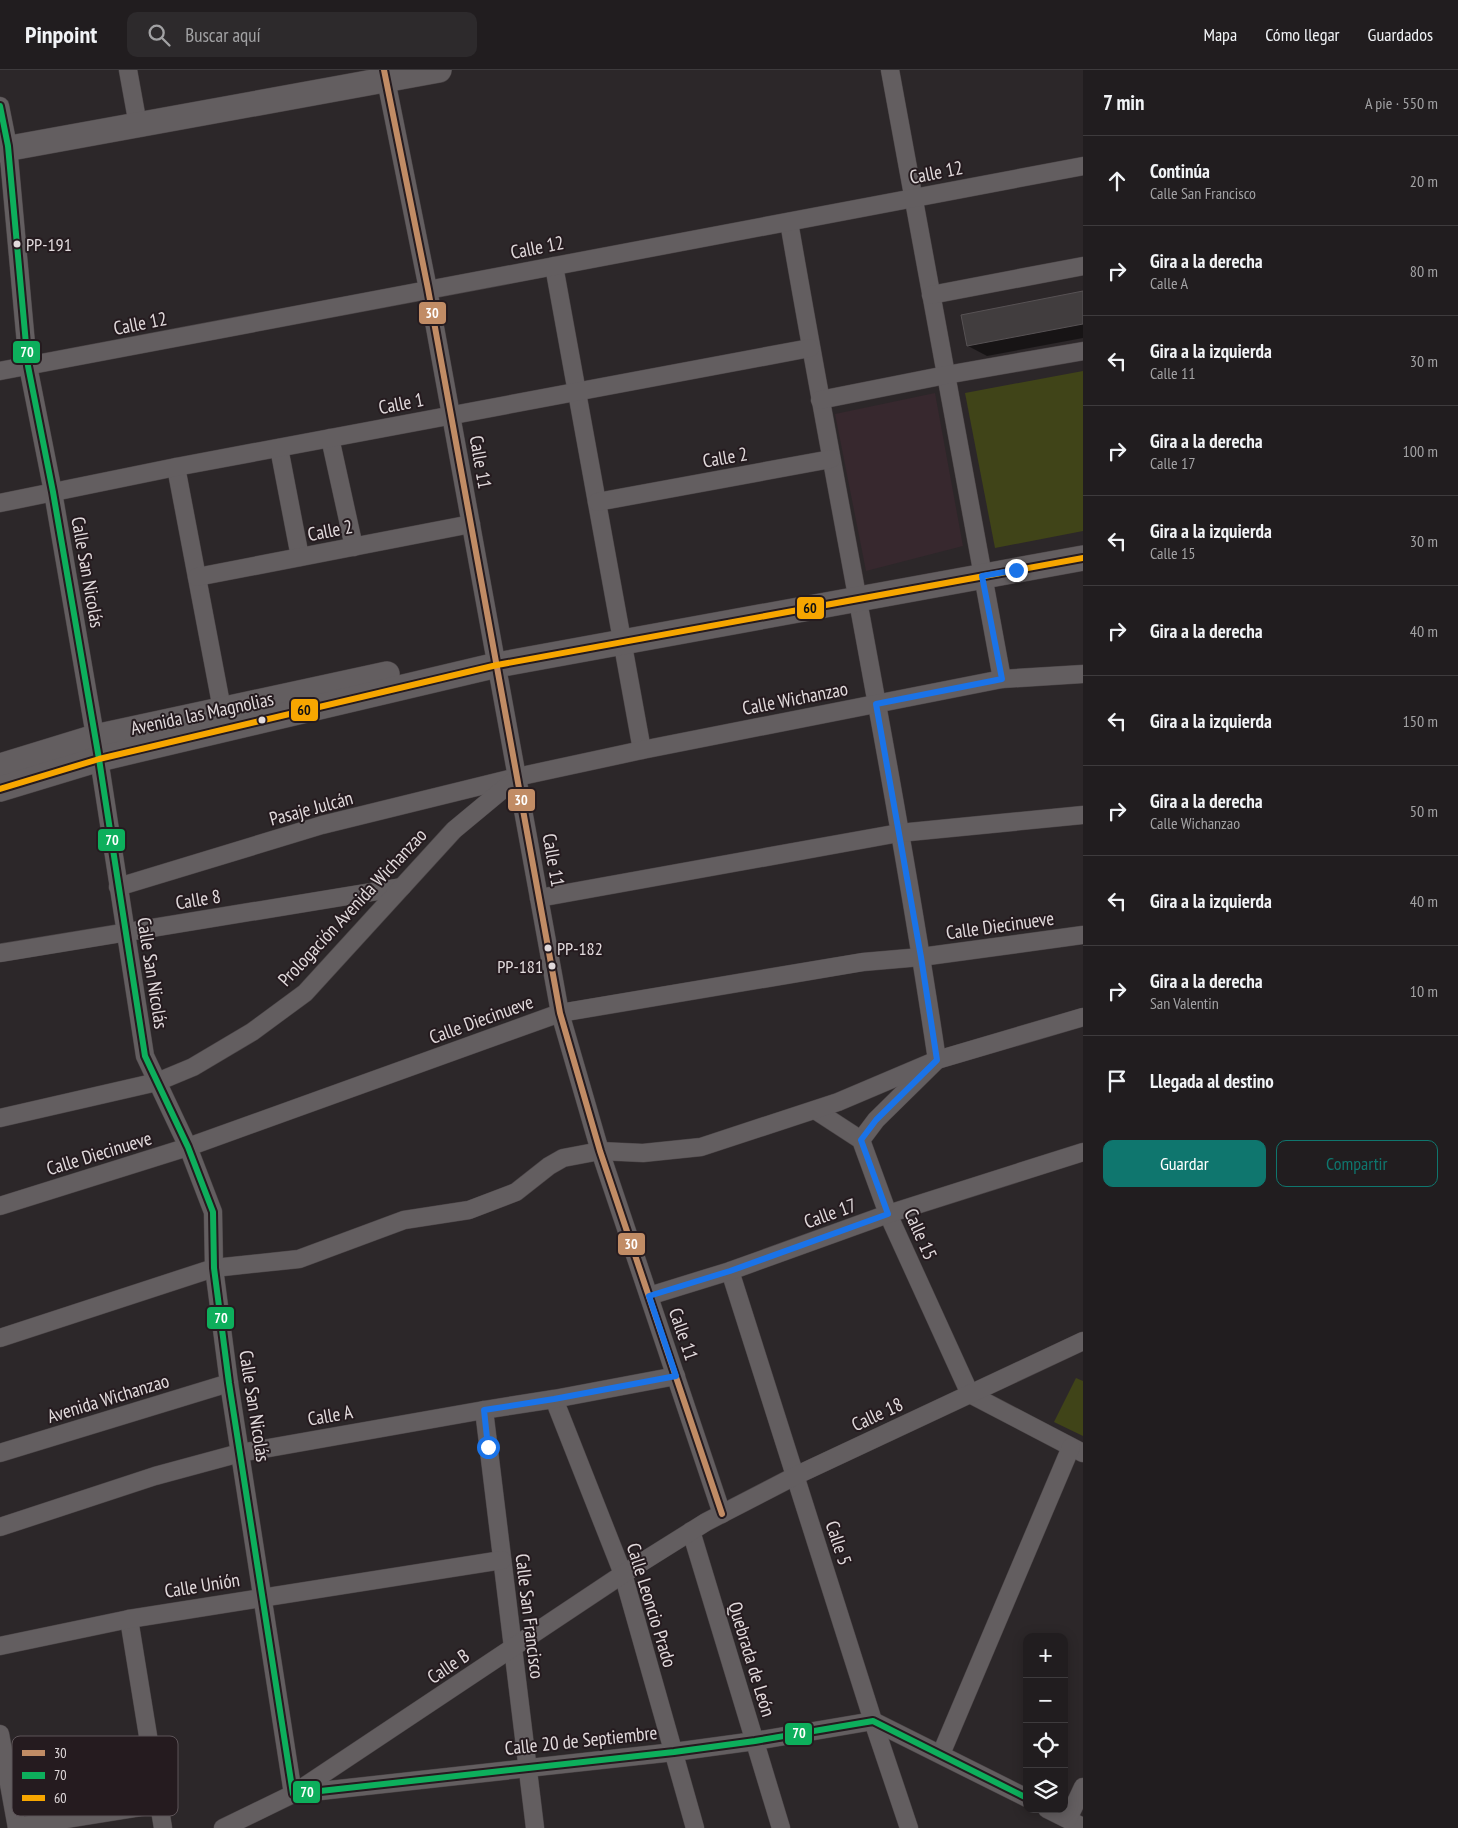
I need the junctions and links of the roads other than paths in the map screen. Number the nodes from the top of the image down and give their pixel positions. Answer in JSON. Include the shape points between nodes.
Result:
{"nodes":[{"id":1,"x":128,"y":70,"type":"edge"},
{"id":2,"x":439,"y":70,"type":"edge"},
{"id":3,"x":890,"y":70,"type":"edge"},
{"id":4,"x":385,"y":75,"type":"edge"},
{"id":5,"x":0,"y":106,"type":"edge"},
{"id":6,"x":138,"y":125,"type":"junction"},
{"id":7,"x":5,"y":148,"type":"edge"},
{"id":8,"x":1083,"y":166,"type":"edge"},
{"id":9,"x":913,"y":198,"type":"junction"},
{"id":10,"x":789,"y":222,"type":"junction"},
{"id":11,"x":554,"y":266,"type":"junction"},
{"id":12,"x":1083,"y":266,"type":"edge"},
{"id":13,"x":428,"y":290,"type":"junction"},
{"id":14,"x":931,"y":295,"type":"junction"},
{"id":15,"x":810,"y":348,"type":"junction"},
{"id":16,"x":1083,"y":351,"type":"edge"},
{"id":17,"x":28,"y":366,"type":"junction"},
{"id":18,"x":0,"y":371,"type":"edge"},
{"id":19,"x":946,"y":376,"type":"junction"},
{"id":20,"x":577,"y":391,"type":"junction"},
{"id":21,"x":820,"y":400,"type":"junction"},
{"id":22,"x":451,"y":414,"type":"junction"},
{"id":23,"x":330,"y":438,"type":"junction"},
{"id":24,"x":279,"y":448,"type":"junction"},
{"id":25,"x":831,"y":459,"type":"junction"},
{"id":26,"x":176,"y":467,"type":"junction"},
{"id":27,"x":53,"y":492,"type":"junction"},
{"id":28,"x":597,"y":502,"type":"junction"},
{"id":29,"x":0,"y":503,"type":"edge"},
{"id":30,"x":471,"y":524,"type":"junction"},
{"id":31,"x":1083,"y":542,"type":"edge"},
{"id":32,"x":354,"y":547,"type":"junction"},
{"id":33,"x":300,"y":557,"type":"junction"},
{"id":34,"x":1083,"y":558,"type":"edge"},
{"id":35,"x":981,"y":569,"type":"junction"},
{"id":36,"x":197,"y":577,"type":"junction"},
{"id":37,"x":856,"y":591,"type":"junction"},
{"id":38,"x":621,"y":634,"type":"junction"},
{"id":39,"x":495,"y":658,"type":"junction"},
{"id":40,"x":1083,"y":674,"type":"edge"},
{"id":41,"x":1002,"y":679,"type":"junction"},
{"id":42,"x":876,"y":704,"type":"junction"},
{"id":43,"x":222,"y":708,"type":"junction"},
{"id":44,"x":97,"y":748,"type":"junction"},
{"id":45,"x":642,"y":750,"type":"junction"},
{"id":46,"x":0,"y":766,"type":"edge"},
{"id":47,"x":517,"y":778,"type":"junction"},
{"id":48,"x":0,"y":790,"type":"edge"},
{"id":49,"x":1083,"y":815,"type":"edge"},
{"id":50,"x":899,"y":832,"type":"junction"},
{"id":51,"x":118,"y":886,"type":"junction"},
{"id":52,"x":402,"y":887,"type":"junction"},
{"id":53,"x":539,"y":898,"type":"junction"},
{"id":54,"x":126,"y":932,"type":"junction"},
{"id":55,"x":1083,"y":935,"type":"edge"},
{"id":56,"x":0,"y":953,"type":"edge"},
{"id":57,"x":921,"y":957,"type":"junction"},
{"id":58,"x":560,"y":1013,"type":"junction"},
{"id":59,"x":1083,"y":1017,"type":"edge"},
{"id":60,"x":937,"y":1060,"type":"junction"},
{"id":61,"x":157,"y":1082,"type":"junction"},
{"id":62,"x":814,"y":1110,"type":"junction"},
{"id":63,"x":0,"y":1118,"type":"edge"},
{"id":64,"x":861,"y":1140,"type":"junction"},
{"id":65,"x":188,"y":1147,"type":"junction"},
{"id":66,"x":600,"y":1151,"type":"junction"},
{"id":67,"x":1083,"y":1152,"type":"edge"},
{"id":68,"x":0,"y":1206,"type":"edge"},
{"id":69,"x":888,"y":1214,"type":"junction"},
{"id":70,"x":214,"y":1268,"type":"junction"},
{"id":71,"x":730,"y":1271,"type":"junction"},
{"id":72,"x":649,"y":1296,"type":"junction"},
{"id":73,"x":0,"y":1338,"type":"edge"},
{"id":74,"x":1083,"y":1341,"type":"edge"},
{"id":75,"x":676,"y":1376,"type":"junction"},
{"id":76,"x":229,"y":1383,"type":"junction"},
{"id":77,"x":970,"y":1394,"type":"junction"},
{"id":78,"x":554,"y":1399,"type":"junction"},
{"id":79,"x":484,"y":1410,"type":"junction"},
{"id":80,"x":1077,"y":1450,"type":"edge"},
{"id":81,"x":240,"y":1453,"type":"junction"},
{"id":82,"x":0,"y":1454,"type":"edge"},
{"id":83,"x":795,"y":1476,"type":"junction"},
{"id":84,"x":722,"y":1514,"type":"junction"},
{"id":85,"x":0,"y":1527,"type":"edge"},
{"id":86,"x":691,"y":1531,"type":"junction"},
{"id":87,"x":502,"y":1560,"type":"junction"},
{"id":88,"x":623,"y":1574,"type":"junction"},
{"id":89,"x":263,"y":1597,"type":"junction"},
{"id":90,"x":129,"y":1619,"type":"junction"},
{"id":91,"x":0,"y":1646,"type":"edge"},
{"id":92,"x":513,"y":1648,"type":"junction"},
{"id":93,"x":873,"y":1721,"type":"junction"},
{"id":94,"x":0,"y":1734,"type":"edge"},
{"id":95,"x":148,"y":1736,"type":"edge"},
{"id":96,"x":754,"y":1741,"type":"junction"},
{"id":97,"x":674,"y":1752,"type":"junction"},
{"id":98,"x":940,"y":1754,"type":"junction"},
{"id":99,"x":528,"y":1767,"type":"junction"},
{"id":100,"x":1083,"y":1787,"type":"edge"},
{"id":101,"x":293,"y":1794,"type":"junction"},
{"id":102,"x":1023,"y":1796,"type":"edge"},
{"id":103,"x":12,"y":1800,"type":"edge"},
{"id":104,"x":1056,"y":1813,"type":"edge"},
{"id":105,"x":85,"y":1816,"type":"edge"},
{"id":106,"x":1075,"y":1823,"type":"edge"},
{"id":107,"x":17,"y":1827,"type":"edge"},
{"id":108,"x":223,"y":1828,"type":"edge"},
{"id":109,"x":535,"y":1828,"type":"edge"},
{"id":110,"x":695,"y":1828,"type":"edge"},
{"id":111,"x":780,"y":1828,"type":"edge"},
{"id":112,"x":909,"y":1828,"type":"edge"}],
"edges":[{"from":1,"to":6,"type":"street"},
{"from":2,"to":4,"type":"main road"},
{"from":3,"to":9,"type":"street"},
{"from":4,"to":6,"type":"main road"},
{"from":4,"to":13,"type":"street","name":"Calle 11"},
{"from":5,"to":7,"type":"street","name":"Calle San Nicolás"},
{"from":6,"to":7,"type":"main road"},
{"from":7,"to":17,"type":"street","name":"Calle San Nicolás"},
{"from":8,"to":9,"type":"street","name":"Calle 12"},
{"from":9,"to":10,"type":"street","name":"Calle 12"},
{"from":9,"to":14,"type":"street"},
{"from":10,"to":11,"type":"street","name":"Calle 12"},
{"from":10,"to":15,"type":"street"},
{"from":11,"to":13,"type":"street","name":"Calle 12"},
{"from":11,"to":20,"type":"street"},
{"from":12,"to":14,"type":"street"},
{"from":13,"to":17,"type":"street","name":"Calle 12"},
{"from":13,"to":22,"type":"street","name":"Calle 11"},
{"from":14,"to":19,"type":"street"},
{"from":15,"to":20,"type":"street","name":"Calle 1"},
{"from":15,"to":21,"type":"street"},
{"from":16,"to":19,"type":"street"},
{"from":17,"to":18,"type":"street","name":"Calle 12"},
{"from":17,"to":27,"type":"street","name":"Calle San Nicolás"},
{"from":19,"to":21,"type":"street"},
{"from":19,"to":35,"type":"street"},
{"from":20,"to":22,"type":"street","name":"Calle 1"},
{"from":20,"to":28,"type":"street"},
{"from":21,"to":25,"type":"street"},
{"from":22,"to":23,"type":"street","name":"Calle 1"},
{"from":22,"to":30,"type":"street","name":"Calle 11"},
{"from":23,"to":24,"type":"street","name":"Calle 1"},
{"from":23,"to":32,"type":"street"},
{"from":24,"to":26,"type":"street","name":"Calle 1"},
{"from":24,"to":33,"type":"street"},
{"from":25,"to":28,"type":"street","name":"Calle 2"},
{"from":25,"to":37,"type":"street"},
{"from":26,"to":27,"type":"street","name":"Calle 1"},
{"from":26,"to":36,"type":"street"},
{"from":27,"to":29,"type":"street","name":"Calle 1"},
{"from":27,"to":44,"type":"street","name":"Calle San Nicolás"},
{"from":28,"to":38,"type":"street"},
{"from":30,"to":32,"type":"street","name":"Calle 2"},
{"from":30,"to":39,"type":"street","name":"Calle 11"},
{"from":31,"to":35,"type":"main road"},
{"from":32,"to":33,"type":"street","name":"Calle 2"},
{"from":33,"to":36,"type":"street","name":"Calle 2"},
{"from":34,"to":35,"type":"main road"},
{"from":35,"to":37,"type":"main road"},
{"from":35,"to":41,"type":"street"},
{"from":36,"to":43,"type":"street"},
{"from":37,"to":38,"type":"main road"},
{"from":37,"to":42,"type":"street"},
{"from":38,"to":39,"type":"main road"},
{"from":38,"to":45,"type":"street"},
{"from":39,"to":43,"type":"main road","name":"Avenida las Magnolias"},
{"from":39,"to":44,"type":"main road","name":"Avenida las Magnolias"},
{"from":39,"to":47,"type":"street","name":"Calle 11"},
{"from":40,"to":41,"type":"street","name":"Calle Wichanzao"},
{"from":41,"to":42,"type":"street","name":"Calle Wichanzao"},
{"from":42,"to":45,"type":"street","name":"Calle Wichanzao"},
{"from":42,"to":50,"type":"street"},
{"from":43,"to":44,"type":"main road","name":"Avenida las Magnolias"},
{"from":44,"to":46,"type":"main road","name":"Avenida las Magnolias"},
{"from":44,"to":48,"type":"main road","name":"Avenida las Magnolias"},
{"from":44,"to":51,"type":"street","name":"Calle San Nicolás"},
{"from":45,"to":47,"type":"street","name":"Calle Wichanzao"},
{"from":47,"to":51,"type":"street","name":"Pasaje Julcán","via":[[322,826]]},
{"from":47,"to":52,"type":"street","name":"Prologación Avenida Wichanzao","via":[[454,830]]},
{"from":47,"to":53,"type":"street","name":"Calle 11"},
{"from":49,"to":50,"type":"street"},
{"from":50,"to":53,"type":"street"},
{"from":50,"to":57,"type":"street"},
{"from":51,"to":54,"type":"street","name":"Calle San Nicolás"},
{"from":52,"to":54,"type":"street","name":"Calle 8"},
{"from":52,"to":61,"type":"street","name":"Prologación Avenida Wichanzao","via":[[305,993],[252,1032],[193,1067]]},
{"from":53,"to":58,"type":"street","name":"Calle 11"},
{"from":54,"to":56,"type":"street","name":"Calle 8"},
{"from":54,"to":61,"type":"street","name":"Calle San Nicolás","via":[[145,1056]]},
{"from":55,"to":57,"type":"street","name":"Calle Diecinueve"},
{"from":57,"to":58,"type":"street","name":"Calle Diecinueve","via":[[864,962]]},
{"from":57,"to":60,"type":"street"},
{"from":58,"to":65,"type":"street","name":"Calle Diecinueve"},
{"from":58,"to":66,"type":"street","name":"Calle 11"},
{"from":59,"to":60,"type":"street"},
{"from":60,"to":62,"type":"street"},
{"from":60,"to":64,"type":"street","via":[[876,1120]]},
{"from":61,"to":63,"type":"street","name":"Prologación Avenida Wichanzao"},
{"from":61,"to":65,"type":"street","name":"Calle San Nicolás"},
{"from":62,"to":64,"type":"street"},
{"from":62,"to":66,"type":"street","via":[[701,1147],[643,1153]]},
{"from":64,"to":69,"type":"street","name":"Calle 15"},
{"from":65,"to":68,"type":"street","name":"Calle Diecinueve"},
{"from":65,"to":70,"type":"street","name":"Calle San Nicolás","via":[[213,1212]]},
{"from":66,"to":70,"type":"street","via":[[563,1158],[516,1192],[469,1210],[404,1220],[299,1259]]},
{"from":66,"to":72,"type":"street","name":"Calle 11"},
{"from":67,"to":69,"type":"street","name":"Calle 17"},
{"from":69,"to":71,"type":"street","name":"Calle 17"},
{"from":69,"to":77,"type":"street","name":"Calle 15"},
{"from":70,"to":73,"type":"street"},
{"from":70,"to":76,"type":"street","name":"Calle San Nicolás"},
{"from":71,"to":72,"type":"street","name":"Calle 17"},
{"from":71,"to":83,"type":"street","name":"Calle 5"},
{"from":72,"to":75,"type":"street","name":"Calle 11"},
{"from":74,"to":77,"type":"street","name":"Calle 18"},
{"from":75,"to":78,"type":"street","name":"Calle A"},
{"from":75,"to":84,"type":"street","name":"Calle 11"},
{"from":76,"to":81,"type":"street","name":"Calle San Nicolás"},
{"from":76,"to":82,"type":"street","name":"Avenida Wichanzao"},
{"from":77,"to":80,"type":"street"},
{"from":77,"to":83,"type":"street","name":"Calle 18"},
{"from":78,"to":79,"type":"street","name":"Calle A"},
{"from":78,"to":88,"type":"street","name":"Calle Leoncio Prado"},
{"from":79,"to":81,"type":"street","name":"Calle A"},
{"from":79,"to":87,"type":"street","name":"Calle San Francisco"},
{"from":80,"to":98,"type":"street"},
{"from":81,"to":85,"type":"street","name":"Calle A","via":[[155,1476]]},
{"from":81,"to":89,"type":"street","name":"Calle San Nicolás"},
{"from":83,"to":84,"type":"street","name":"Calle 18"},
{"from":83,"to":93,"type":"street","name":"Calle 5"},
{"from":84,"to":86,"type":"street","name":"Calle 18"},
{"from":86,"to":88,"type":"street","name":"Calle B"},
{"from":86,"to":96,"type":"street","name":"Quebrada de León"},
{"from":87,"to":89,"type":"street","name":"Calle Unión"},
{"from":87,"to":92,"type":"street","name":"Calle San Francisco"},
{"from":88,"to":92,"type":"street","name":"Calle B"},
{"from":88,"to":97,"type":"street","name":"Calle Leoncio Prado"},
{"from":89,"to":90,"type":"street","name":"Calle Unión"},
{"from":89,"to":101,"type":"street","name":"Calle San Nicolás"},
{"from":90,"to":91,"type":"street","name":"Calle Unión"},
{"from":90,"to":95,"type":"street"},
{"from":92,"to":99,"type":"street","name":"Calle San Francisco"},
{"from":92,"to":101,"type":"street","name":"Calle B"},
{"from":93,"to":96,"type":"street","name":"Calle 20 de Septiembre"},
{"from":93,"to":98,"type":"street"},
{"from":93,"to":112,"type":"street","name":"Calle 5"},
{"from":94,"to":103,"type":"street"},
{"from":96,"to":97,"type":"street","name":"Calle 20 de Septiembre"},
{"from":96,"to":111,"type":"street","name":"Quebrada de León"},
{"from":97,"to":99,"type":"street","name":"Calle 20 de Septiembre"},
{"from":97,"to":110,"type":"street","name":"Calle Leoncio Prado"},
{"from":98,"to":102,"type":"street"},
{"from":99,"to":101,"type":"street","name":"Calle 20 de Septiembre"},
{"from":99,"to":109,"type":"street","name":"Calle San Francisco"},
{"from":100,"to":106,"type":"street"},
{"from":101,"to":108,"type":"street","name":"Calle B"},
{"from":104,"to":106,"type":"street"},
{"from":105,"to":107,"type":"street"}]}
